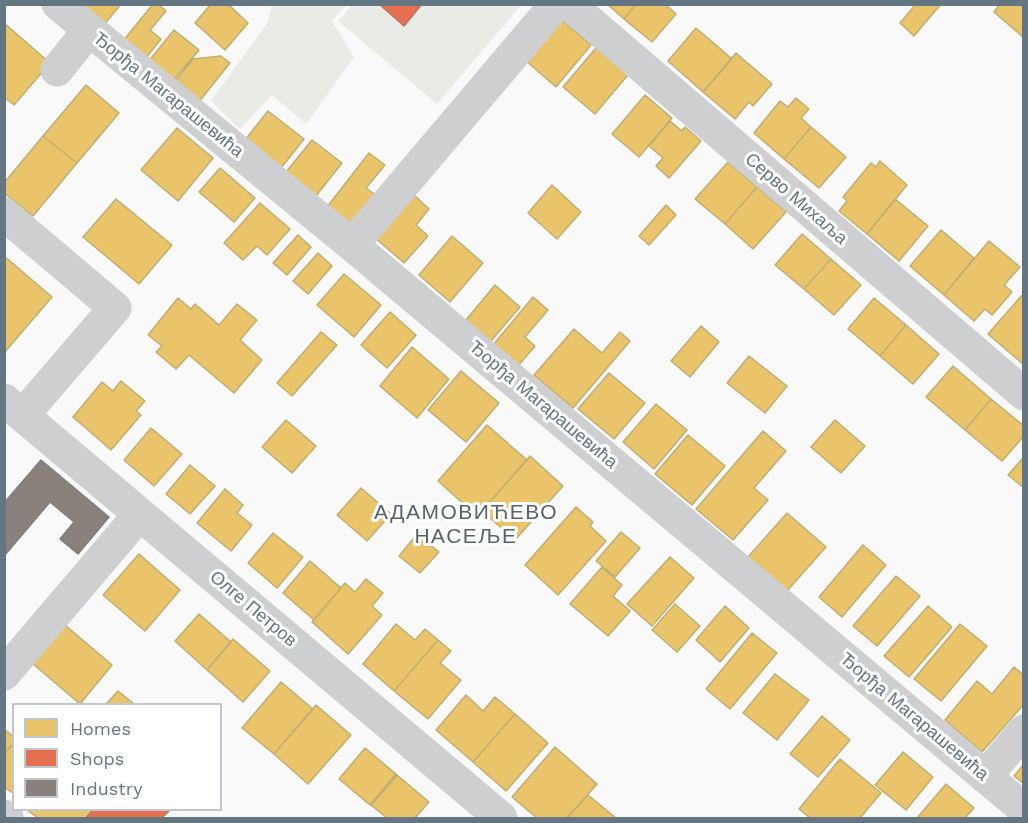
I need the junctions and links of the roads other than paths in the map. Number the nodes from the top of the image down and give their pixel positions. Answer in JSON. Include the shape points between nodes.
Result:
{"nodes":[{"id":1,"x":58,"y":4,"type":"edge"},
{"id":2,"x":556,"y":4,"type":"edge"},
{"id":3,"x":569,"y":4,"type":"edge"},
{"id":4,"x":89,"y":30,"type":"junction"},
{"id":5,"x":57,"y":70,"type":"dead end"},
{"id":6,"x":4,"y":214,"type":"edge"},
{"id":7,"x":352,"y":245,"type":"junction"},
{"id":8,"x":1023,"y":394,"type":"edge"},
{"id":9,"x":14,"y":408,"type":"edge"},
{"id":10,"x":140,"y":514,"type":"junction"},
{"id":11,"x":4,"y":674,"type":"edge"},
{"id":12,"x":1023,"y":731,"type":"edge"},
{"id":13,"x":985,"y":777,"type":"junction"},
{"id":14,"x":1023,"y":809,"type":"edge"},
{"id":15,"x":501,"y":819,"type":"edge"}],
"edges":[{"from":1,"to":4,"type":"street","name":"Ђорђа Магарашевића"},
{"from":2,"to":7,"type":"street"},
{"from":3,"to":8,"type":"street","name":"Серво Михаља"},
{"from":4,"to":5,"type":"street"},
{"from":4,"to":7,"type":"street","name":"Ђорђа Магарашевића"},
{"from":6,"to":9,"type":"street","via":[[115,308]]},
{"from":7,"to":13,"type":"street","name":"Ђорђа Магарашевића"},
{"from":9,"to":10,"type":"street","name":"Олге Петров"},
{"from":10,"to":11,"type":"street"},
{"from":10,"to":15,"type":"street","name":"Олге Петров"},
{"from":12,"to":13,"type":"street"},
{"from":13,"to":14,"type":"street","name":"Ђорђа Магарашевића"}]}
